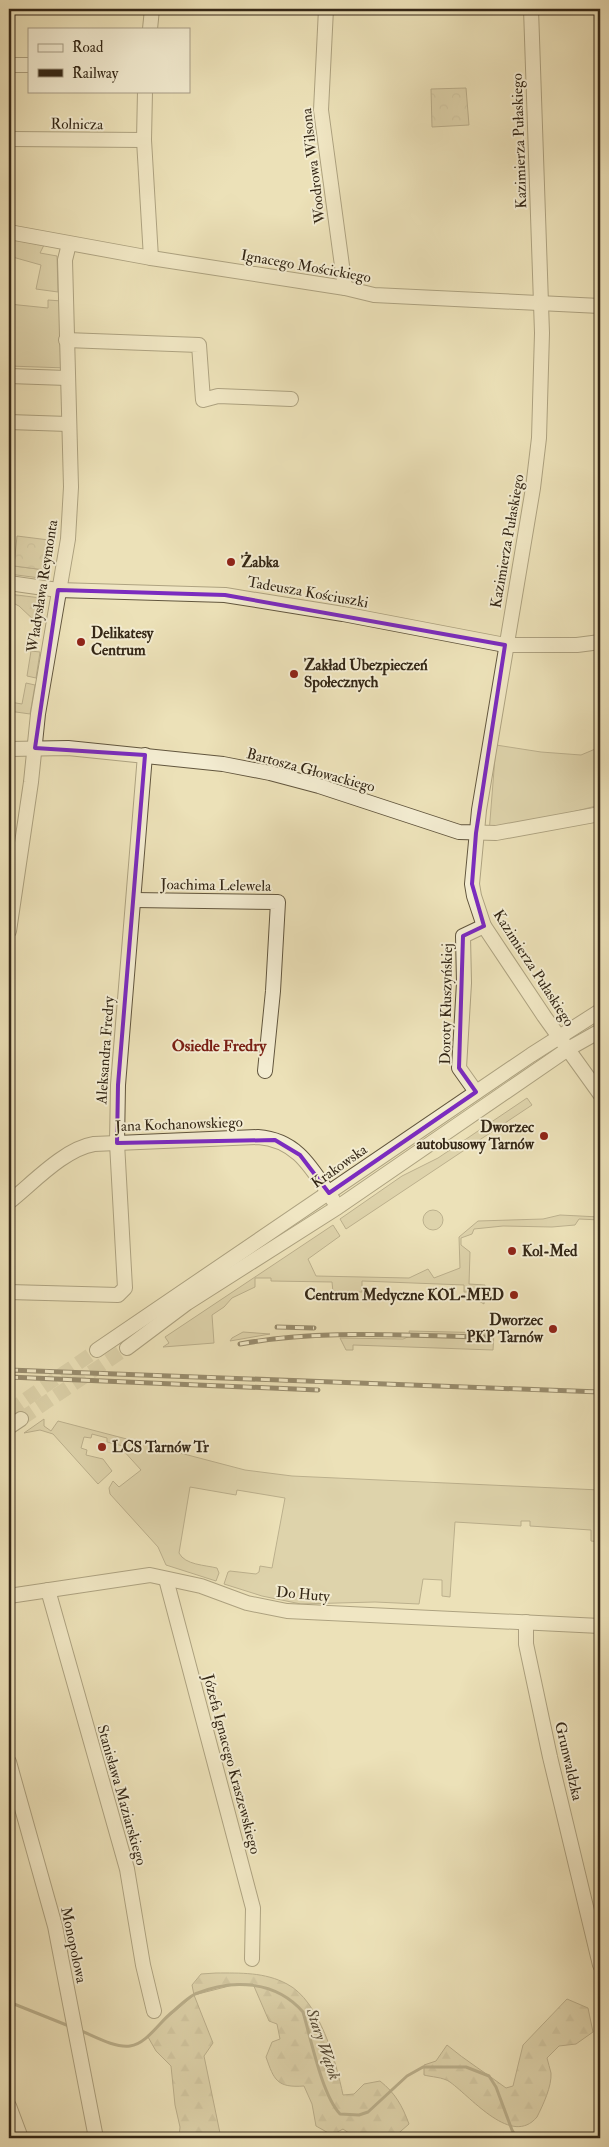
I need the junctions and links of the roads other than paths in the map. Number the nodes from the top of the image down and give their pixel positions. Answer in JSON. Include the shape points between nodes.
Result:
{"nodes":[{"id":1,"x":152,"y":9,"type":"edge"},
{"id":2,"x":326,"y":9,"type":"edge"},
{"id":3,"x":531,"y":9,"type":"edge"},
{"id":4,"x":150,"y":28,"type":"edge"},
{"id":5,"x":9,"y":64,"type":"edge"},
{"id":6,"x":28,"y":65,"type":"edge"},
{"id":7,"x":145,"y":92,"type":"edge"},
{"id":8,"x":9,"y":139,"type":"edge"},
{"id":9,"x":144,"y":140,"type":"junction"},
{"id":10,"x":9,"y":232,"type":"edge"},
{"id":11,"x":69,"y":244,"type":"junction"},
{"id":12,"x":152,"y":258,"type":"junction"},
{"id":13,"x":345,"y":288,"type":"junction"},
{"id":14,"x":540,"y":304,"type":"junction"},
{"id":15,"x":600,"y":306,"type":"edge"},
{"id":16,"x":66,"y":340,"type":"junction"},
{"id":17,"x":9,"y":376,"type":"edge"},
{"id":18,"x":67,"y":378,"type":"junction"},
{"id":19,"x":291,"y":399,"type":"dead end"},
{"id":20,"x":9,"y":422,"type":"edge"},
{"id":21,"x":68,"y":424,"type":"junction"},
{"id":22,"x":9,"y":583,"type":"edge"},
{"id":23,"x":58,"y":590,"type":"junction"},
{"id":24,"x":600,"y":642,"type":"edge"},
{"id":25,"x":506,"y":645,"type":"junction"},
{"id":26,"x":35,"y":748,"type":"junction"},
{"id":27,"x":9,"y":750,"type":"edge"},
{"id":28,"x":145,"y":755,"type":"junction"},
{"id":29,"x":600,"y":814,"type":"edge"},
{"id":30,"x":476,"y":833,"type":"junction"},
{"id":31,"x":134,"y":900,"type":"junction"},
{"id":32,"x":484,"y":926,"type":"junction"},
{"id":33,"x":9,"y":931,"type":"edge"},
{"id":34,"x":600,"y":1010,"type":"edge"},
{"id":35,"x":600,"y":1031,"type":"edge"},
{"id":36,"x":559,"y":1037,"type":"junction"},
{"id":37,"x":568,"y":1049,"type":"junction"},
{"id":38,"x":265,"y":1071,"type":"dead end"},
{"id":39,"x":476,"y":1092,"type":"junction"},
{"id":40,"x":600,"y":1094,"type":"edge"},
{"id":41,"x":117,"y":1143,"type":"junction"},
{"id":42,"x":329,"y":1193,"type":"junction"},
{"id":43,"x":9,"y":1202,"type":"edge"},
{"id":44,"x":338,"y":1207,"type":"junction"},
{"id":45,"x":9,"y":1292,"type":"edge"},
{"id":46,"x":127,"y":1348,"type":"tunnel mouth"},
{"id":47,"x":97,"y":1350,"type":"tunnel mouth"},
{"id":48,"x":21,"y":1419,"type":"tunnel mouth"},
{"id":49,"x":9,"y":1427,"type":"edge"},
{"id":50,"x":166,"y":1578,"type":"junction"},
{"id":51,"x":48,"y":1590,"type":"junction"},
{"id":52,"x":9,"y":1596,"type":"edge"},
{"id":53,"x":526,"y":1622,"type":"junction"},
{"id":54,"x":600,"y":1626,"type":"edge"},
{"id":55,"x":9,"y":1762,"type":"edge"},
{"id":56,"x":252,"y":1959,"type":"dead end"},
{"id":57,"x":600,"y":1965,"type":"edge"},
{"id":58,"x":154,"y":2011,"type":"dead end"},
{"id":59,"x":9,"y":2106,"type":"edge"},
{"id":60,"x":21,"y":2138,"type":"edge"},
{"id":61,"x":96,"y":2138,"type":"edge"}],
"edges":[{"from":1,"to":4,"type":"street"},
{"from":2,"to":13,"type":"street","name":"Woodrowa Wilsona","via":[[322,110]]},
{"from":3,"to":14,"type":"street","name":"Kazimierza Pułaskiego"},
{"from":5,"to":6,"type":"street"},
{"from":7,"to":9,"type":"street"},
{"from":8,"to":9,"type":"street","name":"Rolnicza"},
{"from":9,"to":12,"type":"street"},
{"from":10,"to":11,"type":"street","name":"Ignacego Mościckiego"},
{"from":11,"to":12,"type":"street","name":"Ignacego Mościckiego"},
{"from":11,"to":16,"type":"street","name":"Władysława Reymonta","via":[[65,260]]},
{"from":12,"to":13,"type":"street","name":"Ignacego Mościckiego"},
{"from":13,"to":14,"type":"street","name":"Ignacego Mościckiego","via":[[374,295]]},
{"from":14,"to":15,"type":"street","name":"Ignacego Mościckiego"},
{"from":14,"to":25,"type":"street","name":"Kazimierza Pułaskiego","via":[[542,333],[536,463]]},
{"from":16,"to":18,"type":"street","name":"Władysława Reymonta"},
{"from":16,"to":19,"type":"street","via":[[199,345],[203,400],[218,396]]},
{"from":17,"to":18,"type":"street"},
{"from":18,"to":21,"type":"street","name":"Władysława Reymonta"},
{"from":20,"to":21,"type":"street"},
{"from":21,"to":23,"type":"street","name":"Władysława Reymonta","via":[[71,487],[68,539]]},
{"from":22,"to":23,"type":"street","name":"Tadeusza Kościuszki"},
{"from":23,"to":25,"type":"street","name":"Tadeusza Kościuszki","via":[[225,595]]},
{"from":23,"to":26,"type":"street","name":"Władysława Reymonta"},
{"from":24,"to":25,"type":"street","name":"Tadeusza Kościuszki"},
{"from":25,"to":30,"type":"street","name":"Kazimierza Pułaskiego"},
{"from":26,"to":27,"type":"street","name":"Bartosza Głowackiego"},
{"from":26,"to":28,"type":"street","name":"Bartosza Głowackiego"},
{"from":26,"to":33,"type":"street","name":"Władysława Reymonta"},
{"from":28,"to":30,"type":"street","name":"Bartosza Głowackiego","via":[[270,773],[459,832]]},
{"from":28,"to":31,"type":"street","name":"Aleksandra Fredry"},
{"from":29,"to":30,"type":"street","name":"Bartosza Głowackiego","via":[[496,833]]},
{"from":30,"to":32,"type":"street","name":"Kazimierza Pułaskiego","via":[[472,884]]},
{"from":31,"to":38,"type":"street","name":"Joachima Lelewela","via":[[278,902],[274,991]]},
{"from":31,"to":41,"type":"street","name":"Aleksandra Fredry","via":[[118,1084]]},
{"from":32,"to":36,"type":"street","name":"Kazimierza Pułaskiego"},
{"from":32,"to":39,"type":"street","name":"Doroty Kłuszyńskiej","via":[[463,936],[459,1068]]},
{"from":34,"to":36,"type":"street","name":"Krakowska"},
{"from":35,"to":37,"type":"street"},
{"from":36,"to":37,"type":"street","name":"Kazimierza Pułaskiego"},
{"from":36,"to":39,"type":"street","name":"Krakowska"},
{"from":37,"to":40,"type":"street","name":"Kazimierza Pułaskiego"},
{"from":37,"to":44,"type":"street"},
{"from":39,"to":42,"type":"street","name":"Krakowska"},
{"from":41,"to":42,"type":"street","name":"Jana Kochanowskiego","via":[[258,1137],[276,1140],[293,1148]]},
{"from":41,"to":43,"type":"street","name":"Jana Kochanowskiego","via":[[81,1146]]},
{"from":41,"to":45,"type":"street","name":"Aleksandra Fredry","via":[[124,1292],[112,1296]]},
{"from":42,"to":44,"type":"street","name":"Jana Kochanowskiego"},
{"from":42,"to":47,"type":"street","name":"Krakowska"},
{"from":44,"to":46,"type":"street","via":[[188,1303]]},
{"from":48,"to":49,"type":"street"},
{"from":50,"to":51,"type":"street","name":"Do Huty","via":[[131,1576]]},
{"from":50,"to":53,"type":"street","name":"Do Huty","via":[[201,1586],[247,1603],[287,1611]]},
{"from":50,"to":56,"type":"street","name":"Józefa Ignacego Kraszewskiego","via":[[253,1908]]},
{"from":51,"to":52,"type":"street","name":"Do Huty"},
{"from":51,"to":58,"type":"street","name":"Stanisława Maziarskiego","via":[[127,1869]]},
{"from":53,"to":54,"type":"street","name":"Do Huty"},
{"from":53,"to":57,"type":"street","name":"Grunwaldzka","via":[[526,1644],[550,1757]]},
{"from":55,"to":61,"type":"street","name":"Monopolowa","via":[[55,1926]]},
{"from":59,"to":60,"type":"street"}]}
